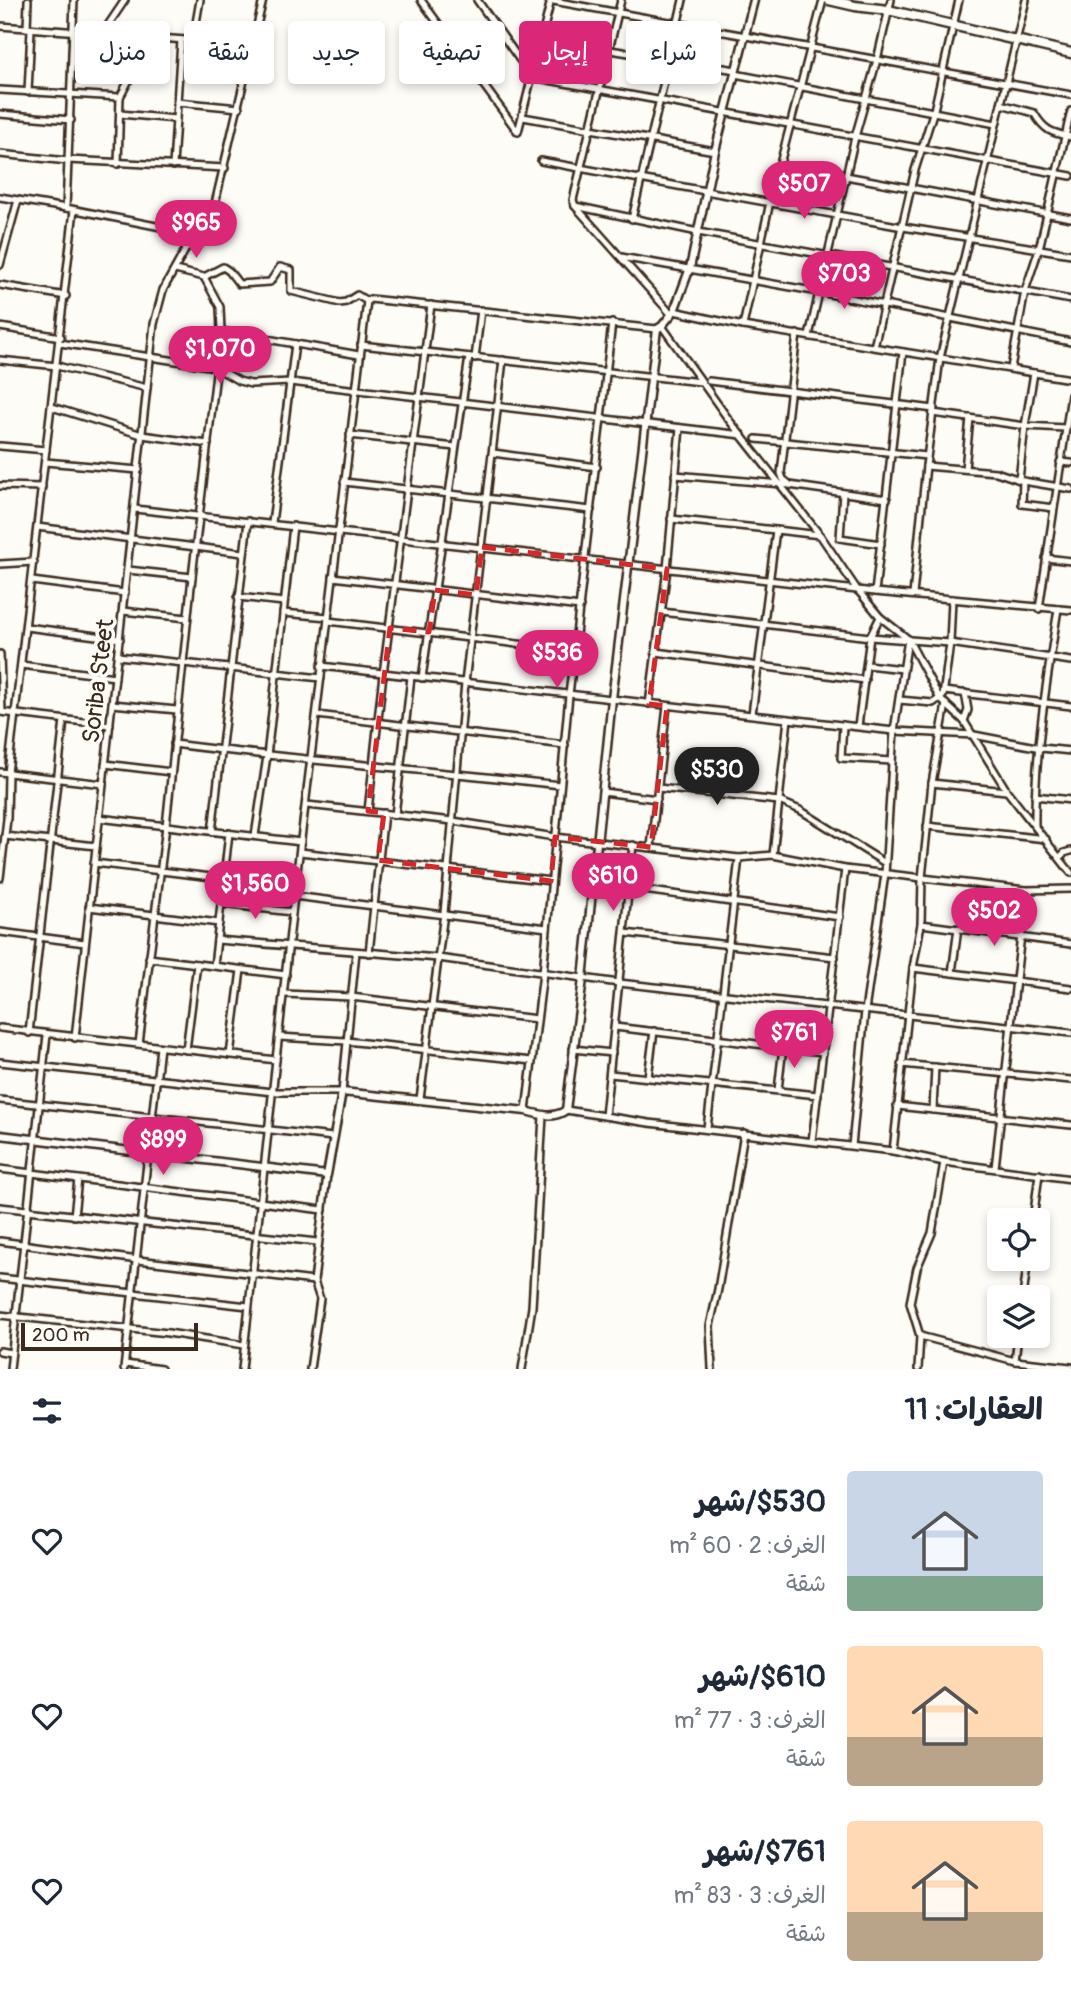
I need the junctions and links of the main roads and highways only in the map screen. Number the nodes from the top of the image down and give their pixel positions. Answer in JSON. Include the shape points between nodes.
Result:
{"nodes":[{"id":1,"x":829,"y":0,"type":"edge"},
{"id":2,"x":1071,"y":53,"type":"edge"}],
"edges":[{"from":1,"to":2,"type":"main road","via":[[888,9]]}]}
